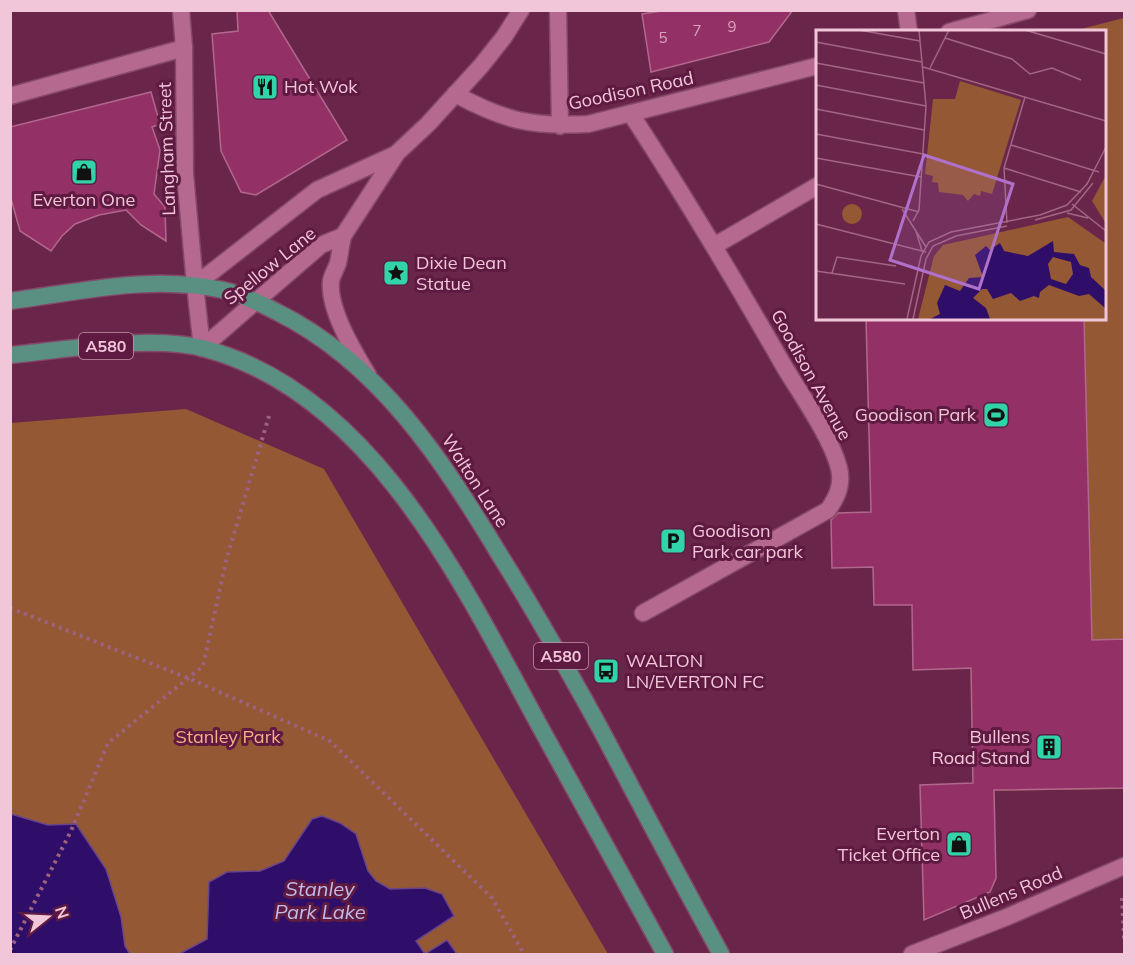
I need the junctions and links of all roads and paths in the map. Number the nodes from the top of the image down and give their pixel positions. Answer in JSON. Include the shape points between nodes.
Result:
{"nodes":[{"id":1,"x":181,"y":10,"type":"edge"},
{"id":2,"x":520,"y":10,"type":"edge"},
{"id":3,"x":558,"y":10,"type":"edge"},
{"id":4,"x":906,"y":10,"type":"edge"},
{"id":5,"x":1028,"y":10,"type":"edge"},
{"id":6,"x":909,"y":30,"type":"edge"},
{"id":7,"x":956,"y":30,"type":"edge"},
{"id":8,"x":184,"y":48,"type":"junction"},
{"id":9,"x":816,"y":66,"type":"edge"},
{"id":10,"x":455,"y":94,"type":"junction"},
{"id":11,"x":10,"y":96,"type":"edge"},
{"id":12,"x":631,"y":114,"type":"junction"},
{"id":13,"x":560,"y":126,"type":"junction"},
{"id":14,"x":397,"y":153,"type":"junction"},
{"id":15,"x":816,"y":187,"type":"edge"},
{"id":16,"x":343,"y":236,"type":"junction"},
{"id":17,"x":714,"y":246,"type":"junction"},
{"id":18,"x":195,"y":285,"type":"junction"},
{"id":19,"x":10,"y":301,"type":"edge"},
{"id":20,"x":257,"y":302,"type":"junction"},
{"id":21,"x":202,"y":348,"type":"junction"},
{"id":22,"x":10,"y":355,"type":"edge"},
{"id":23,"x":370,"y":378,"type":"junction"},
{"id":24,"x":269,"y":416,"type":"dead end"},
{"id":25,"x":10,"y":608,"type":"edge"},
{"id":26,"x":644,"y":613,"type":"dead end"},
{"id":27,"x":188,"y":678,"type":"junction"},
{"id":28,"x":1122,"y":867,"type":"edge"},
{"id":29,"x":1125,"y":939,"type":"edge"},
{"id":30,"x":10,"y":950,"type":"edge"},
{"id":31,"x":524,"y":954,"type":"edge"},
{"id":32,"x":665,"y":954,"type":"edge"},
{"id":33,"x":721,"y":954,"type":"edge"},
{"id":34,"x":912,"y":954,"type":"edge"}],
"edges":[{"from":1,"to":8,"type":"street","name":"Langham Street"},
{"from":2,"to":10,"type":"street","name":"Spellow Lane","via":[[504,37]]},
{"from":3,"to":13,"type":"street"},
{"from":4,"to":6,"type":"street"},
{"from":5,"to":7,"type":"street"},
{"from":8,"to":11,"type":"street"},
{"from":8,"to":18,"type":"street","name":"Langham Street","via":[[185,174]]},
{"from":9,"to":12,"type":"street","name":"Goodison Road"},
{"from":10,"to":13,"type":"street","name":"Goodison Road","via":[[513,120]]},
{"from":10,"to":14,"type":"street","name":"Spellow Lane"},
{"from":12,"to":13,"type":"street","name":"Goodison Road"},
{"from":12,"to":17,"type":"street","name":"Goodison Avenue"},
{"from":14,"to":16,"type":"street","name":"Spellow Lane"},
{"from":14,"to":18,"type":"street","name":"Spellow Lane","via":[[316,190]]},
{"from":15,"to":17,"type":"street"},
{"from":16,"to":20,"type":"street","name":"Spellow Lane","via":[[321,245]]},
{"from":16,"to":23,"type":"street","via":[[331,281],[333,298],[348,338]]},
{"from":17,"to":26,"type":"street","name":"Goodison Avenue","via":[[827,440],[839,469],[840,492],[828,510]]},
{"from":18,"to":19,"type":"highway","name":"Walton Lane","number":"A580","via":[[141,284]]},
{"from":18,"to":20,"type":"highway","name":"Walton Lane","number":"A580"},
{"from":18,"to":21,"type":"street","name":"Langham Street"},
{"from":20,"to":21,"type":"street","name":"Spellow Lane"},
{"from":20,"to":23,"type":"highway","name":"Walton Lane","number":"A580","via":[[308,328]]},
{"from":21,"to":22,"type":"highway","number":"A580","via":[[131,344]]},
{"from":21,"to":32,"type":"highway","number":"A580","via":[[254,366],[297,390],[388,477],[447,562],[492,639]]},
{"from":23,"to":33,"type":"highway","name":"Walton Lane","number":"A580","via":[[431,447],[553,640]]},
{"from":24,"to":27,"type":"path","via":[[226,561],[203,666]]},
{"from":25,"to":27,"type":"path"},
{"from":27,"to":30,"type":"path","via":[[108,743],[66,841]]},
{"from":27,"to":31,"type":"path","via":[[330,741],[492,898]]},
{"from":28,"to":29,"type":"path"},
{"from":28,"to":34,"type":"street","name":"Bullens Road"}]}
